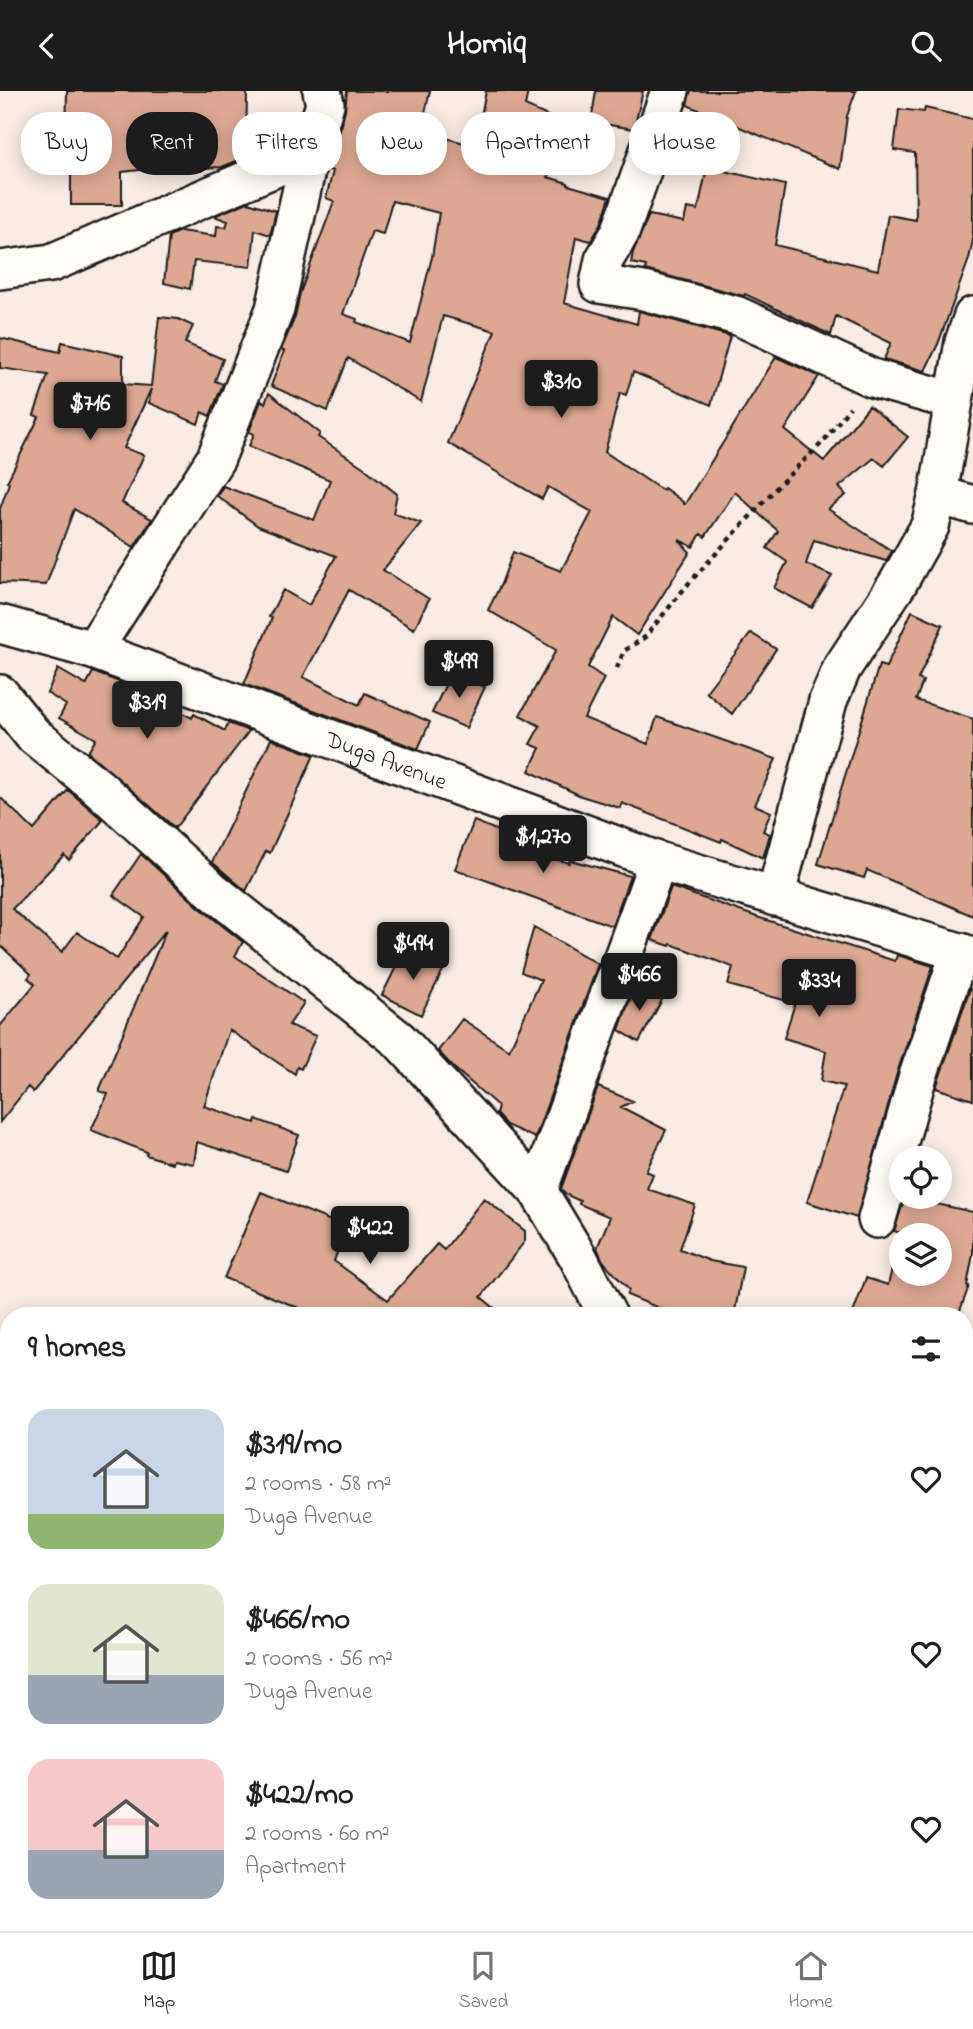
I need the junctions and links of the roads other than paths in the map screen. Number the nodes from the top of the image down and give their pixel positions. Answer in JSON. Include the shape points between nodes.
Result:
{"nodes":[{"id":1,"x":670,"y":91,"type":"edge"},
{"id":2,"x":327,"y":95,"type":"edge"},
{"id":3,"x":322,"y":112,"type":"edge"},
{"id":4,"x":258,"y":175,"type":"edge"},
{"id":5,"x":305,"y":175,"type":"edge"},
{"id":6,"x":0,"y":270,"type":"edge"},
{"id":7,"x":973,"y":316,"type":"edge"},
{"id":8,"x":954,"y":401,"type":"junction"},
{"id":9,"x":938,"y":495,"type":"junction"},
{"id":10,"x":973,"y":505,"type":"edge"},
{"id":11,"x":0,"y":624,"type":"edge"},
{"id":12,"x":93,"y":650,"type":"junction"},
{"id":13,"x":0,"y":694,"type":"edge"},
{"id":14,"x":658,"y":861,"type":"junction"},
{"id":15,"x":775,"y":897,"type":"junction"},
{"id":16,"x":966,"y":954,"type":"edge"},
{"id":17,"x":538,"y":1191,"type":"junction"},
{"id":18,"x":877,"y":1219,"type":"dead end"},
{"id":19,"x":603,"y":1307,"type":"edge"}],
"edges":[{"from":1,"to":8,"type":"street","via":[[620,233],[604,260],[599,284],[738,316],[872,378]]},
{"from":2,"to":3,"type":"street"},
{"from":4,"to":6,"type":"street","via":[[51,263]]},
{"from":5,"to":12,"type":"street","via":[[275,309],[216,459]]},
{"from":7,"to":8,"type":"street"},
{"from":8,"to":9,"type":"street"},
{"from":9,"to":10,"type":"street"},
{"from":9,"to":15,"type":"street","via":[[930,526],[842,667],[828,701]]},
{"from":11,"to":12,"type":"street","name":"Duga Avenue"},
{"from":12,"to":14,"type":"street","name":"Duga Avenue"},
{"from":13,"to":17,"type":"street","via":[[33,735],[99,787],[213,891],[398,1040]]},
{"from":14,"to":15,"type":"street","name":"Duga Avenue"},
{"from":14,"to":17,"type":"street"},
{"from":15,"to":16,"type":"street","name":"Duga Avenue"},
{"from":16,"to":18,"type":"street","via":[[917,1079]]},
{"from":17,"to":19,"type":"street"}]}
